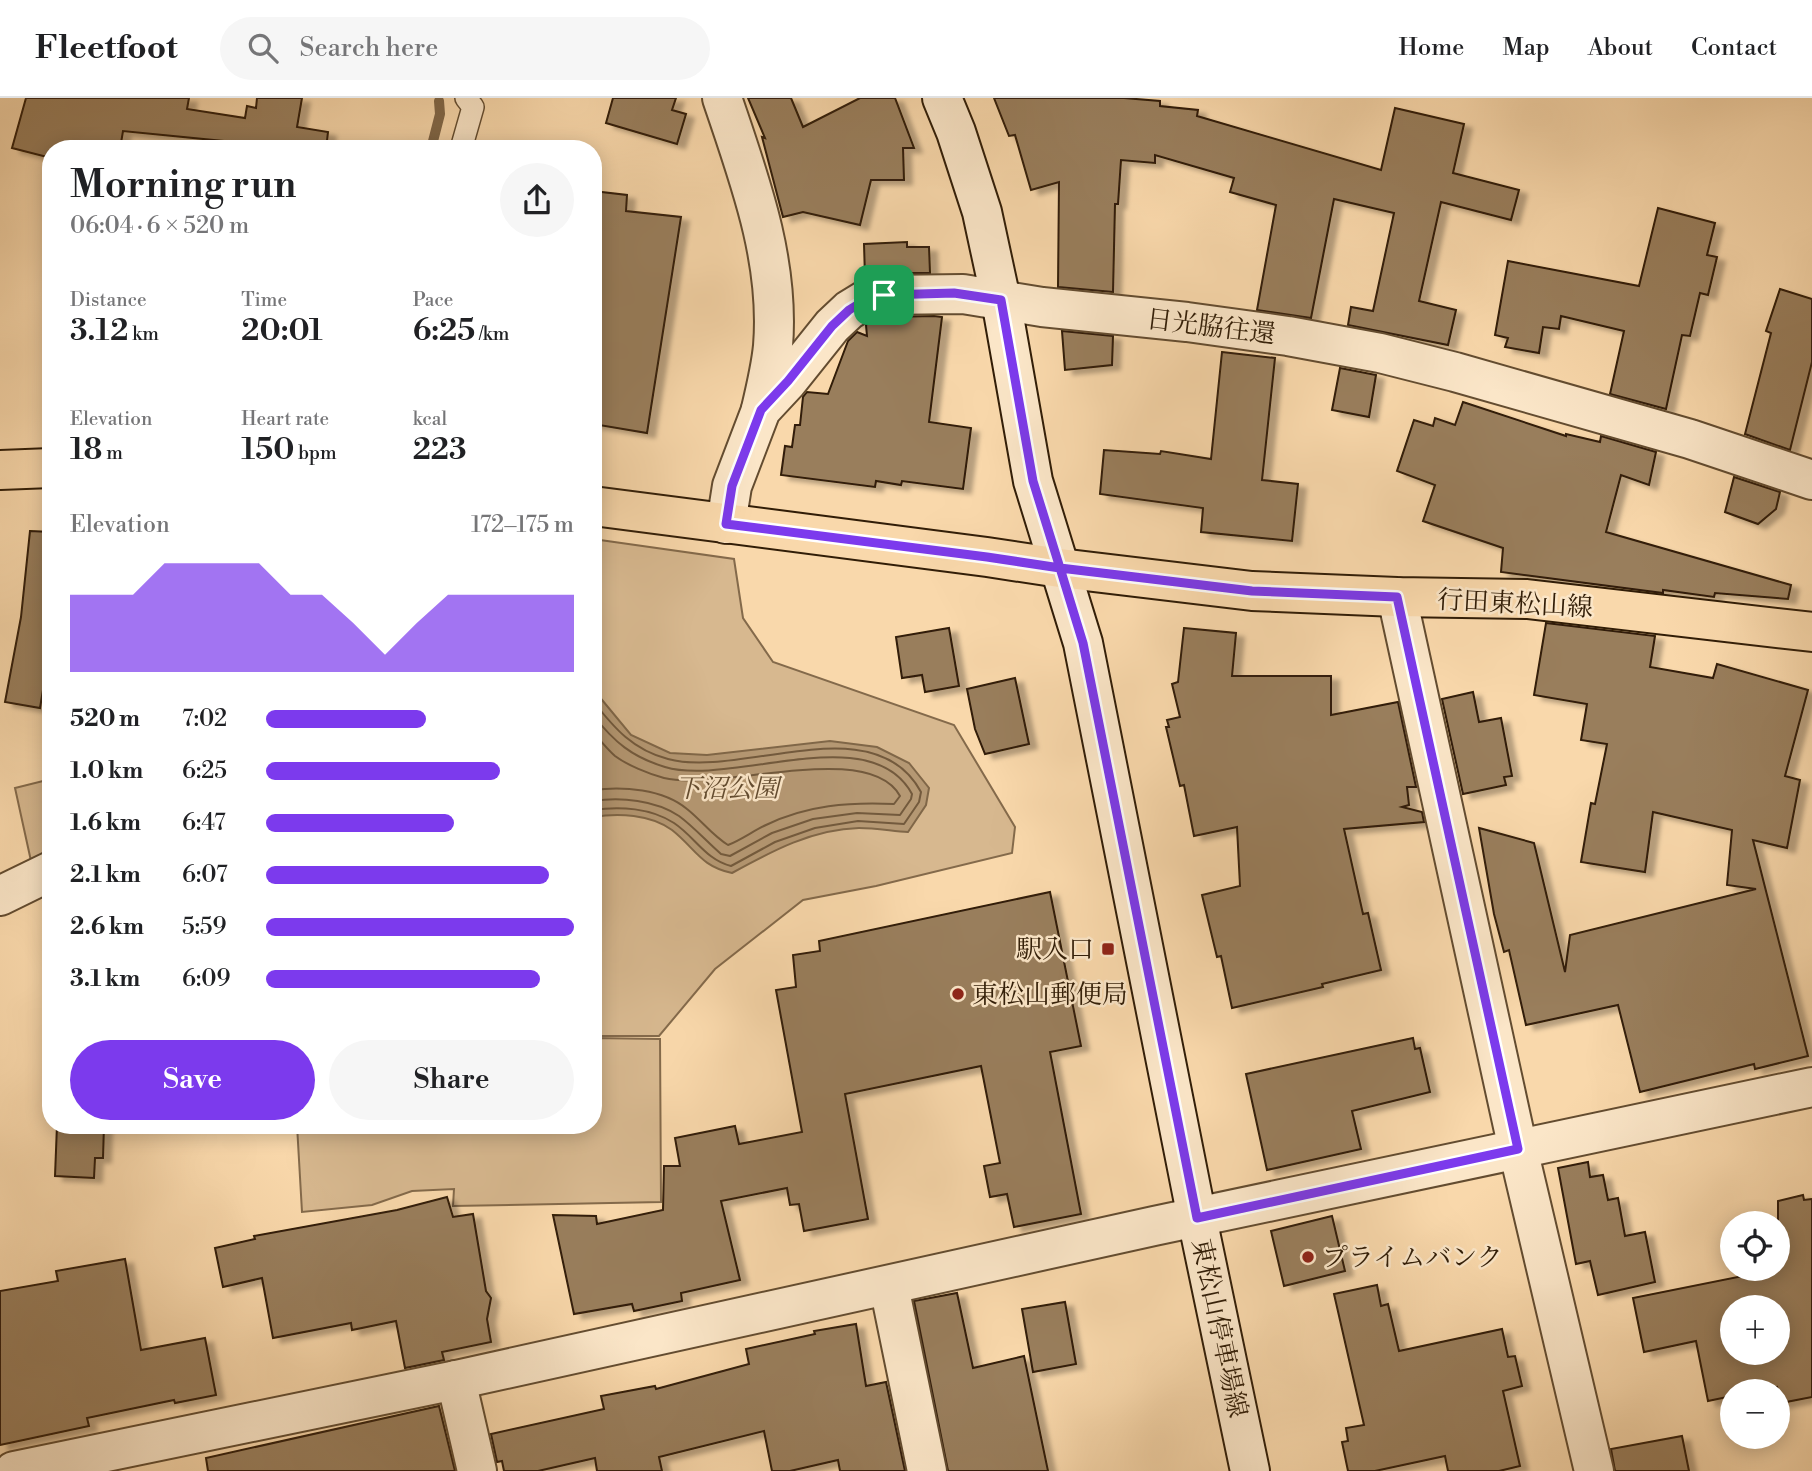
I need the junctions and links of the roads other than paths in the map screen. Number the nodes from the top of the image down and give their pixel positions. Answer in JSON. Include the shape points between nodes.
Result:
{"nodes":[{"id":1,"x":466,"y":98,"type":"edge"},
{"id":2,"x":722,"y":98,"type":"edge"},
{"id":3,"x":942,"y":98,"type":"edge"},
{"id":4,"x":464,"y":140,"type":"edge"},
{"id":5,"x":1001,"y":300,"type":"junction"},
{"id":6,"x":761,"y":410,"type":"junction"},
{"id":7,"x":42,"y":468,"type":"edge"},
{"id":8,"x":0,"y":470,"type":"edge"},
{"id":9,"x":1812,"y":480,"type":"edge"},
{"id":10,"x":602,"y":507,"type":"edge"},
{"id":11,"x":726,"y":524,"type":"junction"},
{"id":12,"x":1060,"y":568,"type":"junction"},
{"id":13,"x":1397,"y":597,"type":"junction"},
{"id":14,"x":1812,"y":632,"type":"edge"},
{"id":15,"x":42,"y":875,"type":"edge"},
{"id":16,"x":0,"y":896,"type":"edge"},
{"id":17,"x":1812,"y":1087,"type":"edge"},
{"id":18,"x":1518,"y":1149,"type":"junction"},
{"id":19,"x":1197,"y":1218,"type":"junction"},
{"id":20,"x":889,"y":1286,"type":"junction"},
{"id":21,"x":456,"y":1380,"type":"junction"},
{"id":22,"x":14,"y":1471,"type":"edge"},
{"id":23,"x":477,"y":1471,"type":"edge"},
{"id":24,"x":928,"y":1471,"type":"edge"},
{"id":25,"x":1250,"y":1471,"type":"edge"},
{"id":26,"x":1594,"y":1471,"type":"edge"}],
"edges":[{"from":1,"to":4,"type":"lane","via":[[473,107]]},
{"from":2,"to":6,"type":"street","via":[[754,196],[774,289],[774,344]]},
{"from":3,"to":5,"type":"street","name":"東松山停車場線","via":[[982,212]]},
{"from":5,"to":6,"type":"street","name":"日光脇往還","via":[[954,293],[867,299],[832,326]]},
{"from":5,"to":9,"type":"street","name":"日光脇往還","via":[[1263,332],[1380,354],[1690,439]]},
{"from":5,"to":12,"type":"street","name":"東松山停車場線","via":[[1033,481]]},
{"from":6,"to":11,"type":"street","name":"日光脇往還","via":[[732,486]]},
{"from":7,"to":8,"type":"main road"},
{"from":10,"to":11,"type":"main road","name":"行田東松山線"},
{"from":11,"to":12,"type":"main road","name":"行田東松山線"},
{"from":12,"to":13,"type":"main road","name":"行田東松山線","via":[[1252,591]]},
{"from":12,"to":19,"type":"street","name":"東松山停車場線","via":[[1083,643]]},
{"from":13,"to":14,"type":"main road","name":"行田東松山線","via":[[1527,599]]},
{"from":13,"to":18,"type":"street"},
{"from":15,"to":16,"type":"street"},
{"from":17,"to":18,"type":"street"},
{"from":18,"to":19,"type":"street"},
{"from":18,"to":26,"type":"street"},
{"from":19,"to":20,"type":"street"},
{"from":19,"to":25,"type":"street","name":"東松山停車場線"},
{"from":20,"to":21,"type":"street"},
{"from":20,"to":24,"type":"street"},
{"from":21,"to":22,"type":"street"},
{"from":21,"to":23,"type":"street"}]}
